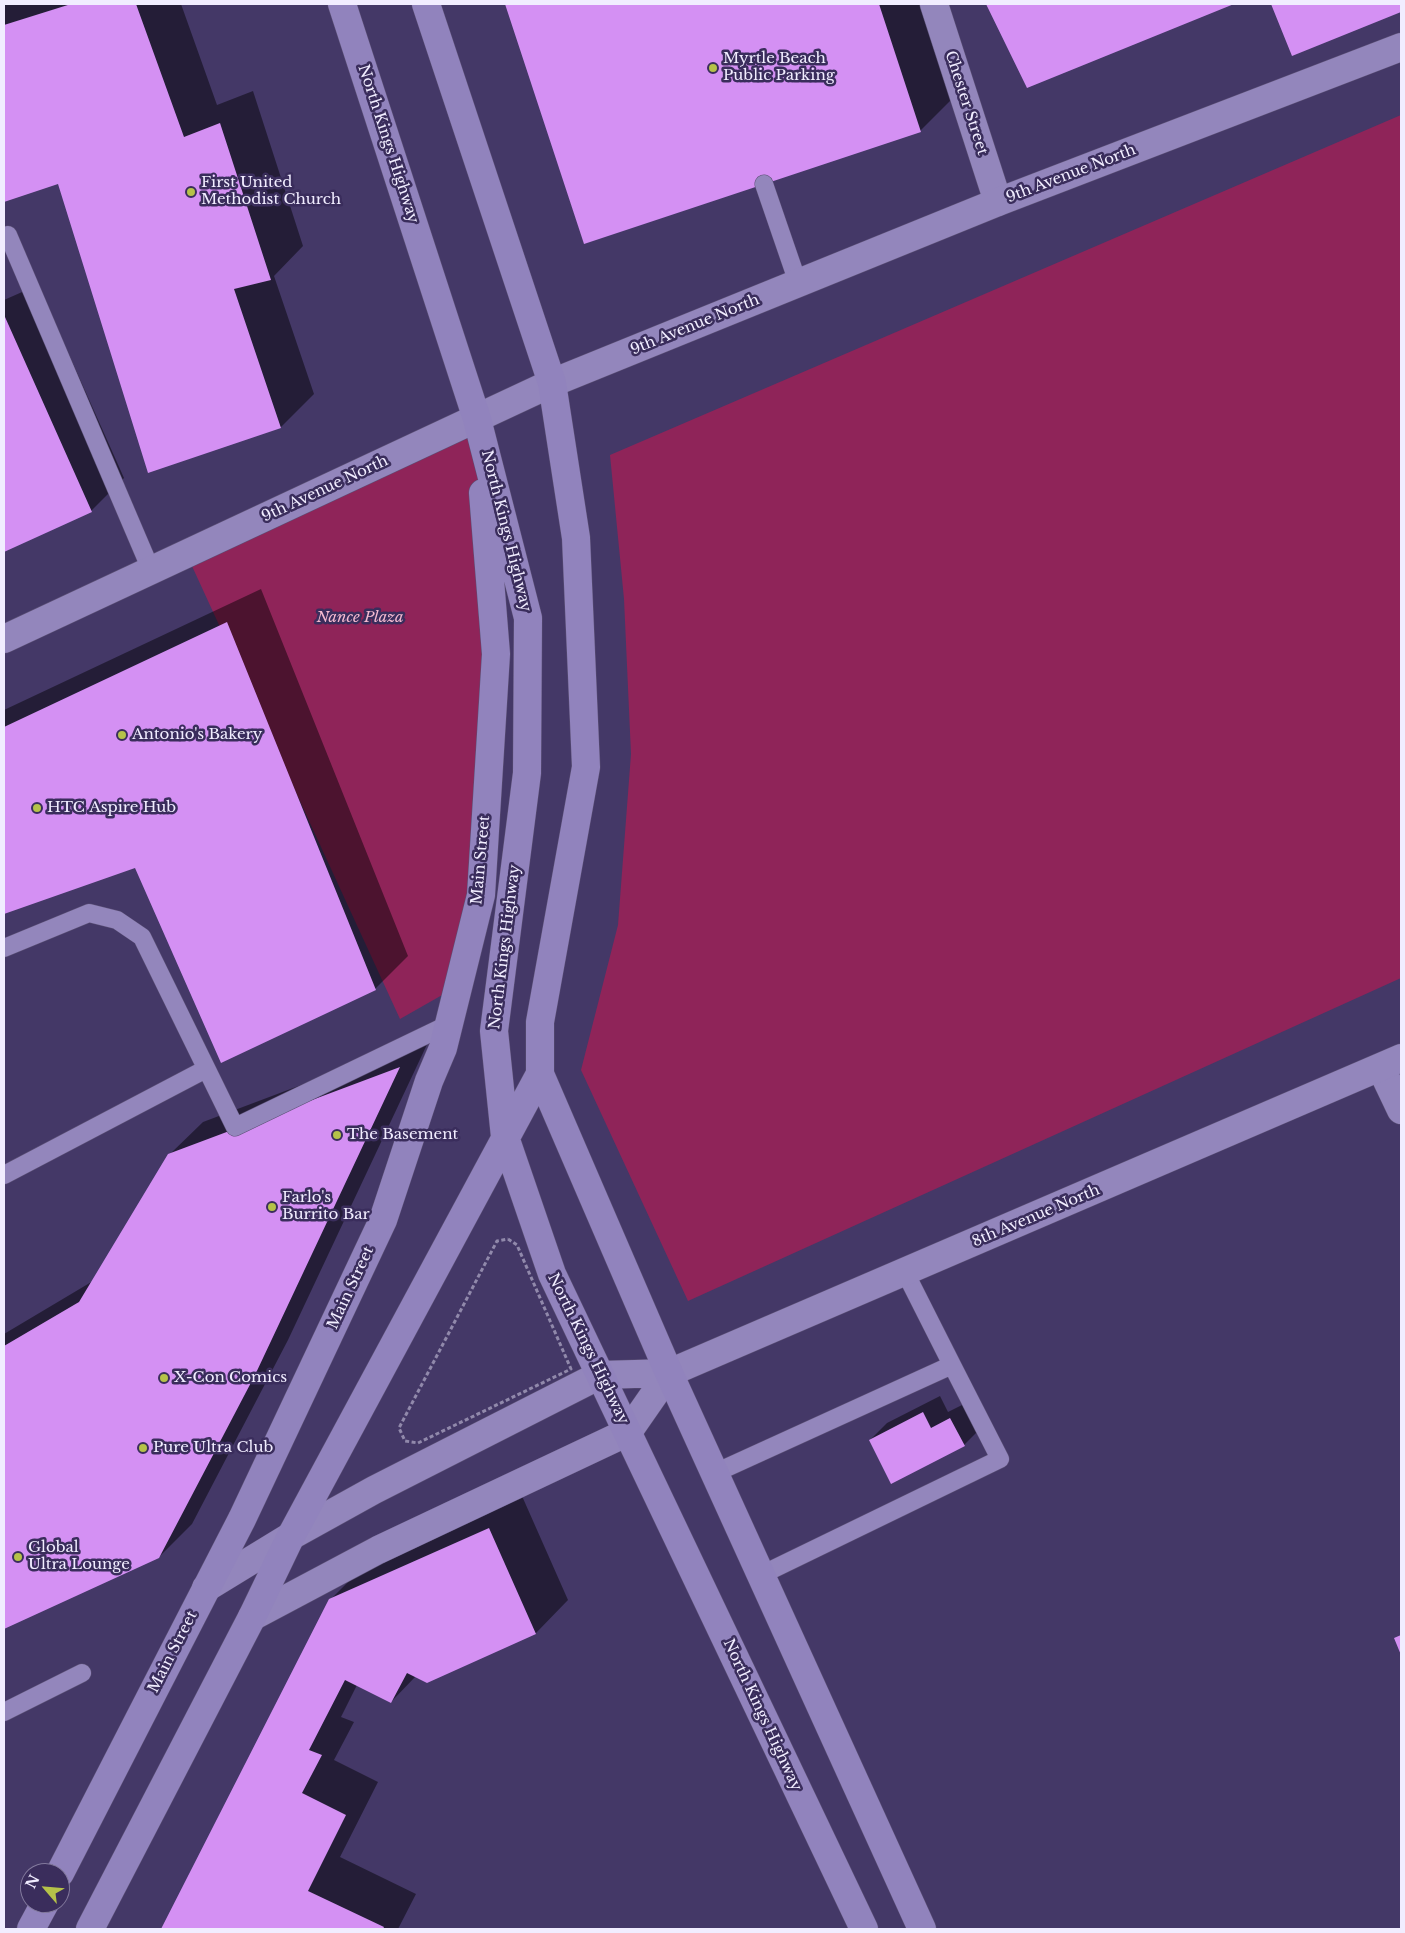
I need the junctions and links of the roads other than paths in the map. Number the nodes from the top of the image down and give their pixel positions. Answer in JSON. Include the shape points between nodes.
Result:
{"nodes":[{"id":1,"x":342,"y":4,"type":"edge"},
{"id":2,"x":426,"y":4,"type":"edge"},
{"id":3,"x":934,"y":4,"type":"edge"},
{"id":4,"x":1401,"y":47,"type":"edge"},
{"id":5,"x":764,"y":184,"type":"dead end"},
{"id":6,"x":998,"y":202,"type":"junction"},
{"id":7,"x":6,"y":236,"type":"edge"},
{"id":8,"x":798,"y":284,"type":"junction"},
{"id":9,"x":552,"y":383,"type":"junction"},
{"id":10,"x":477,"y":419,"type":"junction"},
{"id":11,"x":151,"y":570,"type":"junction"},
{"id":12,"x":4,"y":639,"type":"edge"},
{"id":13,"x":4,"y":948,"type":"edge"},
{"id":14,"x":449,"y":1024,"type":"junction"},
{"id":15,"x":1391,"y":1063,"type":"edge"},
{"id":16,"x":206,"y":1069,"type":"junction"},
{"id":17,"x":540,"y":1074,"type":"junction"},
{"id":18,"x":1401,"y":1110,"type":"edge"},
{"id":19,"x":505,"y":1137,"type":"junction"},
{"id":20,"x":4,"y":1175,"type":"edge"},
{"id":21,"x":904,"y":1272,"type":"junction"},
{"id":22,"x":952,"y":1365,"type":"junction"},
{"id":23,"x":670,"y":1373,"type":"junction"},
{"id":24,"x":600,"y":1376,"type":"junction"},
{"id":25,"x":628,"y":1432,"type":"junction"},
{"id":26,"x":715,"y":1473,"type":"junction"},
{"id":27,"x":291,"y":1536,"type":"junction"},
{"id":28,"x":761,"y":1575,"type":"junction"},
{"id":29,"x":206,"y":1588,"type":"junction"},
{"id":30,"x":252,"y":1617,"type":"junction"},
{"id":31,"x":82,"y":1673,"type":"dead end"},
{"id":32,"x":4,"y":1712,"type":"edge"},
{"id":33,"x":65,"y":1863,"type":"edge"},
{"id":34,"x":40,"y":1913,"type":"edge"},
{"id":35,"x":31,"y":1929,"type":"edge"},
{"id":36,"x":90,"y":1929,"type":"edge"},
{"id":37,"x":864,"y":1929,"type":"edge"},
{"id":38,"x":922,"y":1929,"type":"edge"}],
"edges":[{"from":1,"to":10,"type":"main road","name":"North Kings Highway"},
{"from":2,"to":9,"type":"main road"},
{"from":3,"to":6,"type":"street","name":"Chester Street"},
{"from":4,"to":6,"type":"street","name":"9th Avenue North"},
{"from":5,"to":8,"type":"lane"},
{"from":6,"to":8,"type":"street","name":"9th Avenue North"},
{"from":7,"to":11,"type":"lane"},
{"from":8,"to":9,"type":"street","name":"9th Avenue North"},
{"from":9,"to":10,"type":"street","name":"9th Avenue North"},
{"from":9,"to":17,"type":"main road","via":[[576,538],[586,767],[540,1022]]},
{"from":10,"to":11,"type":"street","name":"9th Avenue North"},
{"from":10,"to":14,"type":"main road","name":"Main Street","via":[[496,654],[481,895]]},
{"from":10,"to":19,"type":"main road","name":"North Kings Highway","via":[[528,618],[527,774],[494,1031]]},
{"from":11,"to":12,"type":"street","name":"9th Avenue North"},
{"from":13,"to":16,"type":"lane","via":[[89,913],[117,920],[142,937]]},
{"from":14,"to":16,"type":"lane","via":[[235,1127]]},
{"from":14,"to":29,"type":"main road","name":"Main Street","via":[[383,1220],[242,1519]]},
{"from":15,"to":18,"type":"street"},
{"from":15,"to":21,"type":"street","name":"8th Avenue North"},
{"from":16,"to":20,"type":"lane"},
{"from":17,"to":19,"type":"main road"},
{"from":17,"to":23,"type":"main road"},
{"from":19,"to":24,"type":"main road","name":"North Kings Highway","via":[[552,1274]]},
{"from":19,"to":27,"type":"main road"},
{"from":21,"to":22,"type":"lane"},
{"from":21,"to":23,"type":"street","name":"8th Avenue North"},
{"from":22,"to":26,"type":"lane"},
{"from":22,"to":28,"type":"lane","via":[[1000,1459]]},
{"from":23,"to":24,"type":"street"},
{"from":23,"to":25,"type":"street"},
{"from":23,"to":26,"type":"main road"},
{"from":24,"to":25,"type":"main road","name":"North Kings Highway"},
{"from":24,"to":27,"type":"street","via":[[374,1490]]},
{"from":25,"to":30,"type":"street","via":[[378,1550]]},
{"from":25,"to":37,"type":"main road","name":"North Kings Highway"},
{"from":26,"to":28,"type":"main road"},
{"from":27,"to":29,"type":"street"},
{"from":27,"to":30,"type":"main road"},
{"from":28,"to":38,"type":"main road"},
{"from":29,"to":33,"type":"main road","name":"Main Street"},
{"from":30,"to":36,"type":"main road"},
{"from":31,"to":32,"type":"lane"},
{"from":34,"to":35,"type":"main road"}]}
